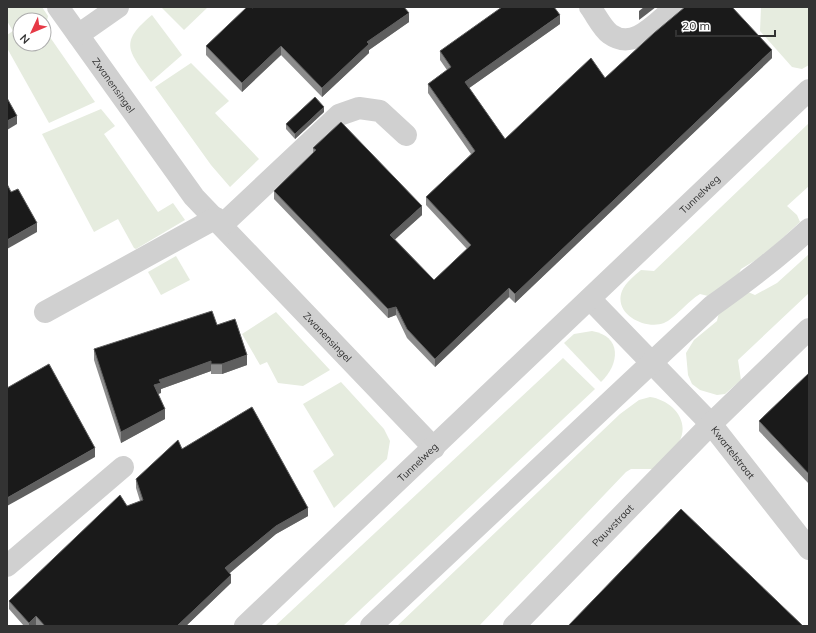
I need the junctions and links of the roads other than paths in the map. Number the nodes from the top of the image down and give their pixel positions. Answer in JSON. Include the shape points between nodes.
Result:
{"nodes":[{"id":1,"x":58,"y":7,"type":"edge"},
{"id":2,"x":118,"y":7,"type":"edge"},
{"id":3,"x":590,"y":7,"type":"edge"},
{"id":4,"x":676,"y":7,"type":"edge"},
{"id":5,"x":78,"y":35,"type":"junction"},
{"id":6,"x":809,"y":90,"type":"edge"},
{"id":7,"x":406,"y":135,"type":"dead end"},
{"id":8,"x":219,"y":222,"type":"junction"},
{"id":9,"x":809,"y":229,"type":"edge"},
{"id":10,"x":590,"y":299,"type":"junction"},
{"id":11,"x":45,"y":312,"type":"dead end"},
{"id":12,"x":809,"y":329,"type":"edge"},
{"id":13,"x":652,"y":362,"type":"junction"},
{"id":14,"x":711,"y":424,"type":"junction"},
{"id":15,"x":434,"y":448,"type":"junction"},
{"id":16,"x":123,"y":467,"type":"dead end"},
{"id":17,"x":809,"y":549,"type":"edge"},
{"id":18,"x":7,"y":566,"type":"edge"},
{"id":19,"x":245,"y":626,"type":"edge"},
{"id":20,"x":372,"y":626,"type":"edge"},
{"id":21,"x":514,"y":626,"type":"edge"}],
"edges":[{"from":1,"to":5,"type":"street","name":"Zwanensingel"},
{"from":2,"to":5,"type":"street"},
{"from":3,"to":4,"type":"street","via":[[610,34],[626,40],[642,35]]},
{"from":5,"to":8,"type":"street","name":"Zwanensingel","via":[[194,197]]},
{"from":6,"to":10,"type":"street","name":"Tunnelweg"},
{"from":7,"to":8,"type":"street","via":[[380,111],[359,108],[339,115]]},
{"from":8,"to":11,"type":"street"},
{"from":8,"to":15,"type":"street","name":"Zwanensingel"},
{"from":9,"to":13,"type":"street","via":[[779,257],[712,306]]},
{"from":10,"to":13,"type":"street"},
{"from":10,"to":15,"type":"street","name":"Tunnelweg"},
{"from":12,"to":14,"type":"street"},
{"from":13,"to":14,"type":"street","name":"Kwartelstraat"},
{"from":13,"to":20,"type":"street"},
{"from":14,"to":17,"type":"street","name":"Kwartelstraat"},
{"from":14,"to":21,"type":"street","name":"Pauwstraat"},
{"from":15,"to":19,"type":"street","name":"Tunnelweg"},
{"from":16,"to":18,"type":"street"}]}
